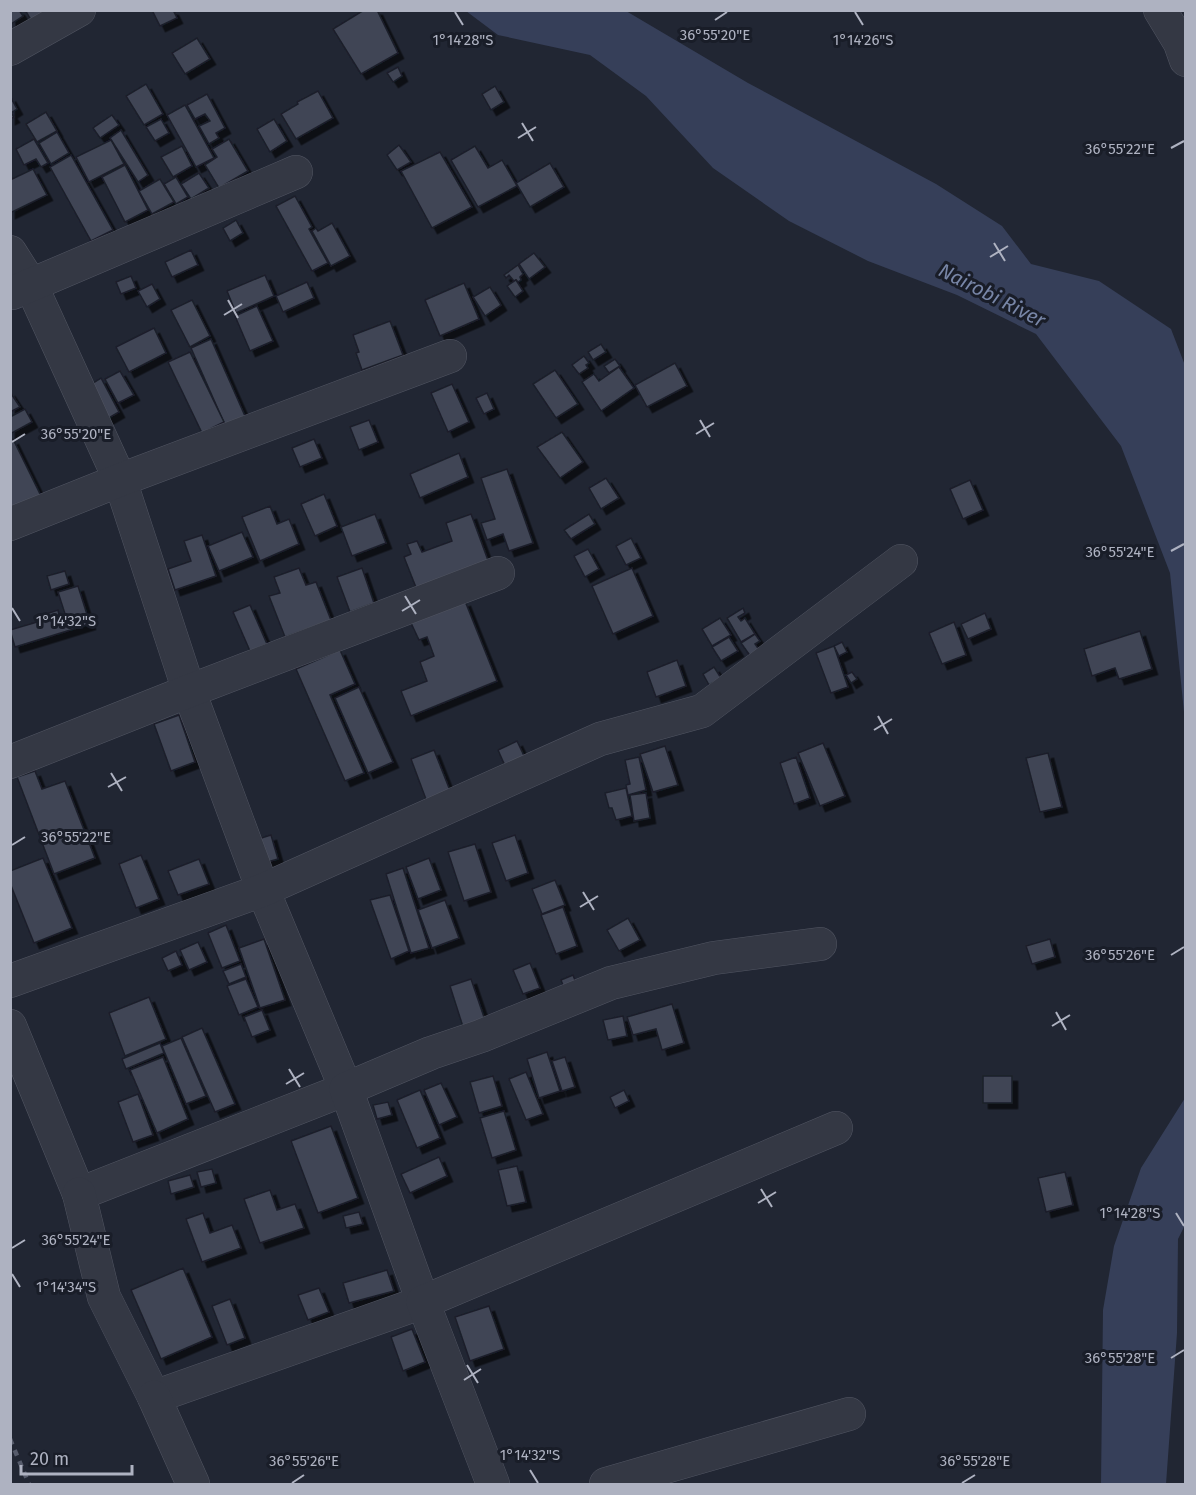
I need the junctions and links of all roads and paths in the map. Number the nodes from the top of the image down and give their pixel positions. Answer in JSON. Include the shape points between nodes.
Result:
{"nodes":[{"id":1,"x":79,"y":10,"type":"edge"},
{"id":2,"x":1160,"y":10,"type":"edge"},
{"id":3,"x":10,"y":49,"type":"edge"},
{"id":4,"x":1185,"y":60,"type":"edge"},
{"id":5,"x":296,"y":171,"type":"dead end"},
{"id":6,"x":10,"y":252,"type":"edge"},
{"id":7,"x":21,"y":289,"type":"edge"},
{"id":8,"x":450,"y":356,"type":"dead end"},
{"id":9,"x":120,"y":480,"type":"junction"},
{"id":10,"x":10,"y":524,"type":"edge"},
{"id":11,"x":901,"y":561,"type":"dead end"},
{"id":12,"x":498,"y":573,"type":"dead end"},
{"id":13,"x":189,"y":691,"type":"junction"},
{"id":14,"x":10,"y":762,"type":"edge"},
{"id":15,"x":263,"y":890,"type":"junction"},
{"id":16,"x":820,"y":944,"type":"dead end"},
{"id":17,"x":10,"y":981,"type":"edge"},
{"id":18,"x":10,"y":1026,"type":"edge"},
{"id":19,"x":346,"y":1089,"type":"junction"},
{"id":20,"x":837,"y":1128,"type":"dead end"},
{"id":21,"x":79,"y":1194,"type":"junction"},
{"id":22,"x":423,"y":1302,"type":"junction"},
{"id":23,"x":154,"y":1397,"type":"junction"},
{"id":24,"x":849,"y":1414,"type":"dead end"},
{"id":25,"x":193,"y":1485,"type":"edge"},
{"id":26,"x":493,"y":1485,"type":"edge"},
{"id":27,"x":606,"y":1485,"type":"edge"}],
"edges":[{"from":1,"to":3,"type":"street"},
{"from":2,"to":4,"type":"street","via":[[1180,43]]},
{"from":5,"to":7,"type":"street"},
{"from":6,"to":7,"type":"street"},
{"from":7,"to":9,"type":"street"},
{"from":8,"to":9,"type":"street"},
{"from":9,"to":10,"type":"street"},
{"from":9,"to":13,"type":"street"},
{"from":11,"to":15,"type":"street","via":[[702,711],[600,739]]},
{"from":12,"to":13,"type":"street"},
{"from":13,"to":14,"type":"street"},
{"from":13,"to":15,"type":"street"},
{"from":15,"to":17,"type":"street"},
{"from":15,"to":19,"type":"street"},
{"from":16,"to":19,"type":"street","via":[[714,958],[611,983]]},
{"from":18,"to":21,"type":"street"},
{"from":19,"to":21,"type":"street"},
{"from":19,"to":22,"type":"street"},
{"from":20,"to":22,"type":"street"},
{"from":21,"to":23,"type":"street","via":[[104,1297]]},
{"from":22,"to":23,"type":"street"},
{"from":22,"to":26,"type":"street"},
{"from":23,"to":25,"type":"street"},
{"from":24,"to":27,"type":"street"}]}
